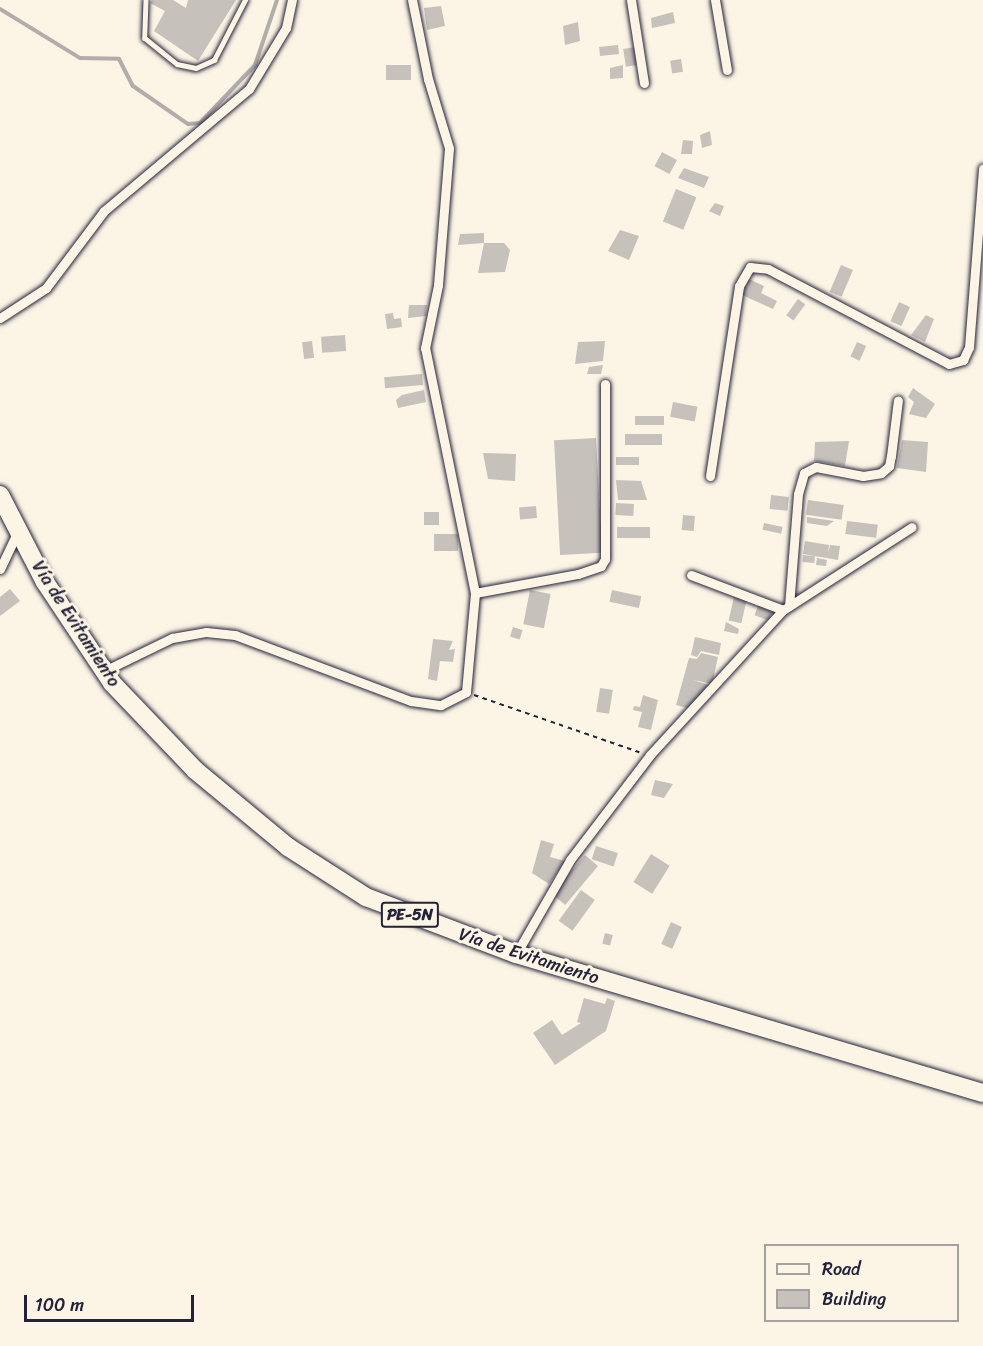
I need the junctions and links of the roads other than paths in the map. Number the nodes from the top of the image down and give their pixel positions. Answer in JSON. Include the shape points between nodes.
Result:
{"nodes":[{"id":1,"x":146,"y":0,"type":"edge"},
{"id":2,"x":245,"y":0,"type":"edge"},
{"id":3,"x":292,"y":0,"type":"edge"},
{"id":4,"x":412,"y":0,"type":"edge"},
{"id":5,"x":631,"y":0,"type":"edge"},
{"id":6,"x":715,"y":0,"type":"edge"},
{"id":7,"x":727,"y":70,"type":"dead end"},
{"id":8,"x":644,"y":83,"type":"dead end"},
{"id":9,"x":983,"y":169,"type":"edge"},
{"id":10,"x":0,"y":318,"type":"edge"},
{"id":11,"x":605,"y":384,"type":"dead end"},
{"id":12,"x":898,"y":400,"type":"dead end"},
{"id":13,"x":710,"y":476,"type":"dead end"},
{"id":14,"x":0,"y":495,"type":"edge"},
{"id":15,"x":912,"y":527,"type":"dead end"},
{"id":16,"x":18,"y":531,"type":"junction"},
{"id":17,"x":0,"y":569,"type":"edge"},
{"id":18,"x":691,"y":575,"type":"dead end"},
{"id":19,"x":475,"y":592,"type":"junction"},
{"id":20,"x":786,"y":608,"type":"junction"},
{"id":21,"x":104,"y":671,"type":"junction"},
{"id":22,"x":516,"y":954,"type":"junction"},
{"id":23,"x":983,"y":1093,"type":"edge"}],
"edges":[{"from":1,"to":2,"type":"lane","via":[[145,38],[177,64],[196,68],[214,60]]},
{"from":3,"to":10,"type":"street","via":[[286,28],[249,89],[104,211],[46,288]]},
{"from":4,"to":19,"type":"street","via":[[428,80],[449,148],[438,285],[424,348]]},
{"from":5,"to":8,"type":"street"},
{"from":6,"to":7,"type":"street"},
{"from":9,"to":13,"type":"street","via":[[969,347],[963,360],[944,361],[768,269],[750,267],[739,286]]},
{"from":11,"to":19,"type":"street","via":[[605,559],[601,566],[578,574]]},
{"from":12,"to":20,"type":"street","via":[[889,466],[881,473],[863,476],[816,467],[804,473],[798,494]]},
{"from":14,"to":16,"type":"highway","name":"Vía de Evitamiento","number":"PE-5N"},
{"from":15,"to":20,"type":"street"},
{"from":16,"to":17,"type":"street"},
{"from":16,"to":21,"type":"highway","name":"Vía de Evitamiento","number":"PE-5N","via":[[45,582]]},
{"from":18,"to":20,"type":"street"},
{"from":19,"to":21,"type":"street","via":[[466,692],[441,705],[411,701],[235,635],[206,632],[172,638]]},
{"from":20,"to":22,"type":"street","via":[[650,755],[570,860]]},
{"from":21,"to":22,"type":"highway","name":"Vía de Evitamiento","number":"PE-5N","via":[[195,770],[288,847],[366,897]]},
{"from":22,"to":23,"type":"highway","name":"Vía de Evitamiento","number":"PE-5N"}]}
